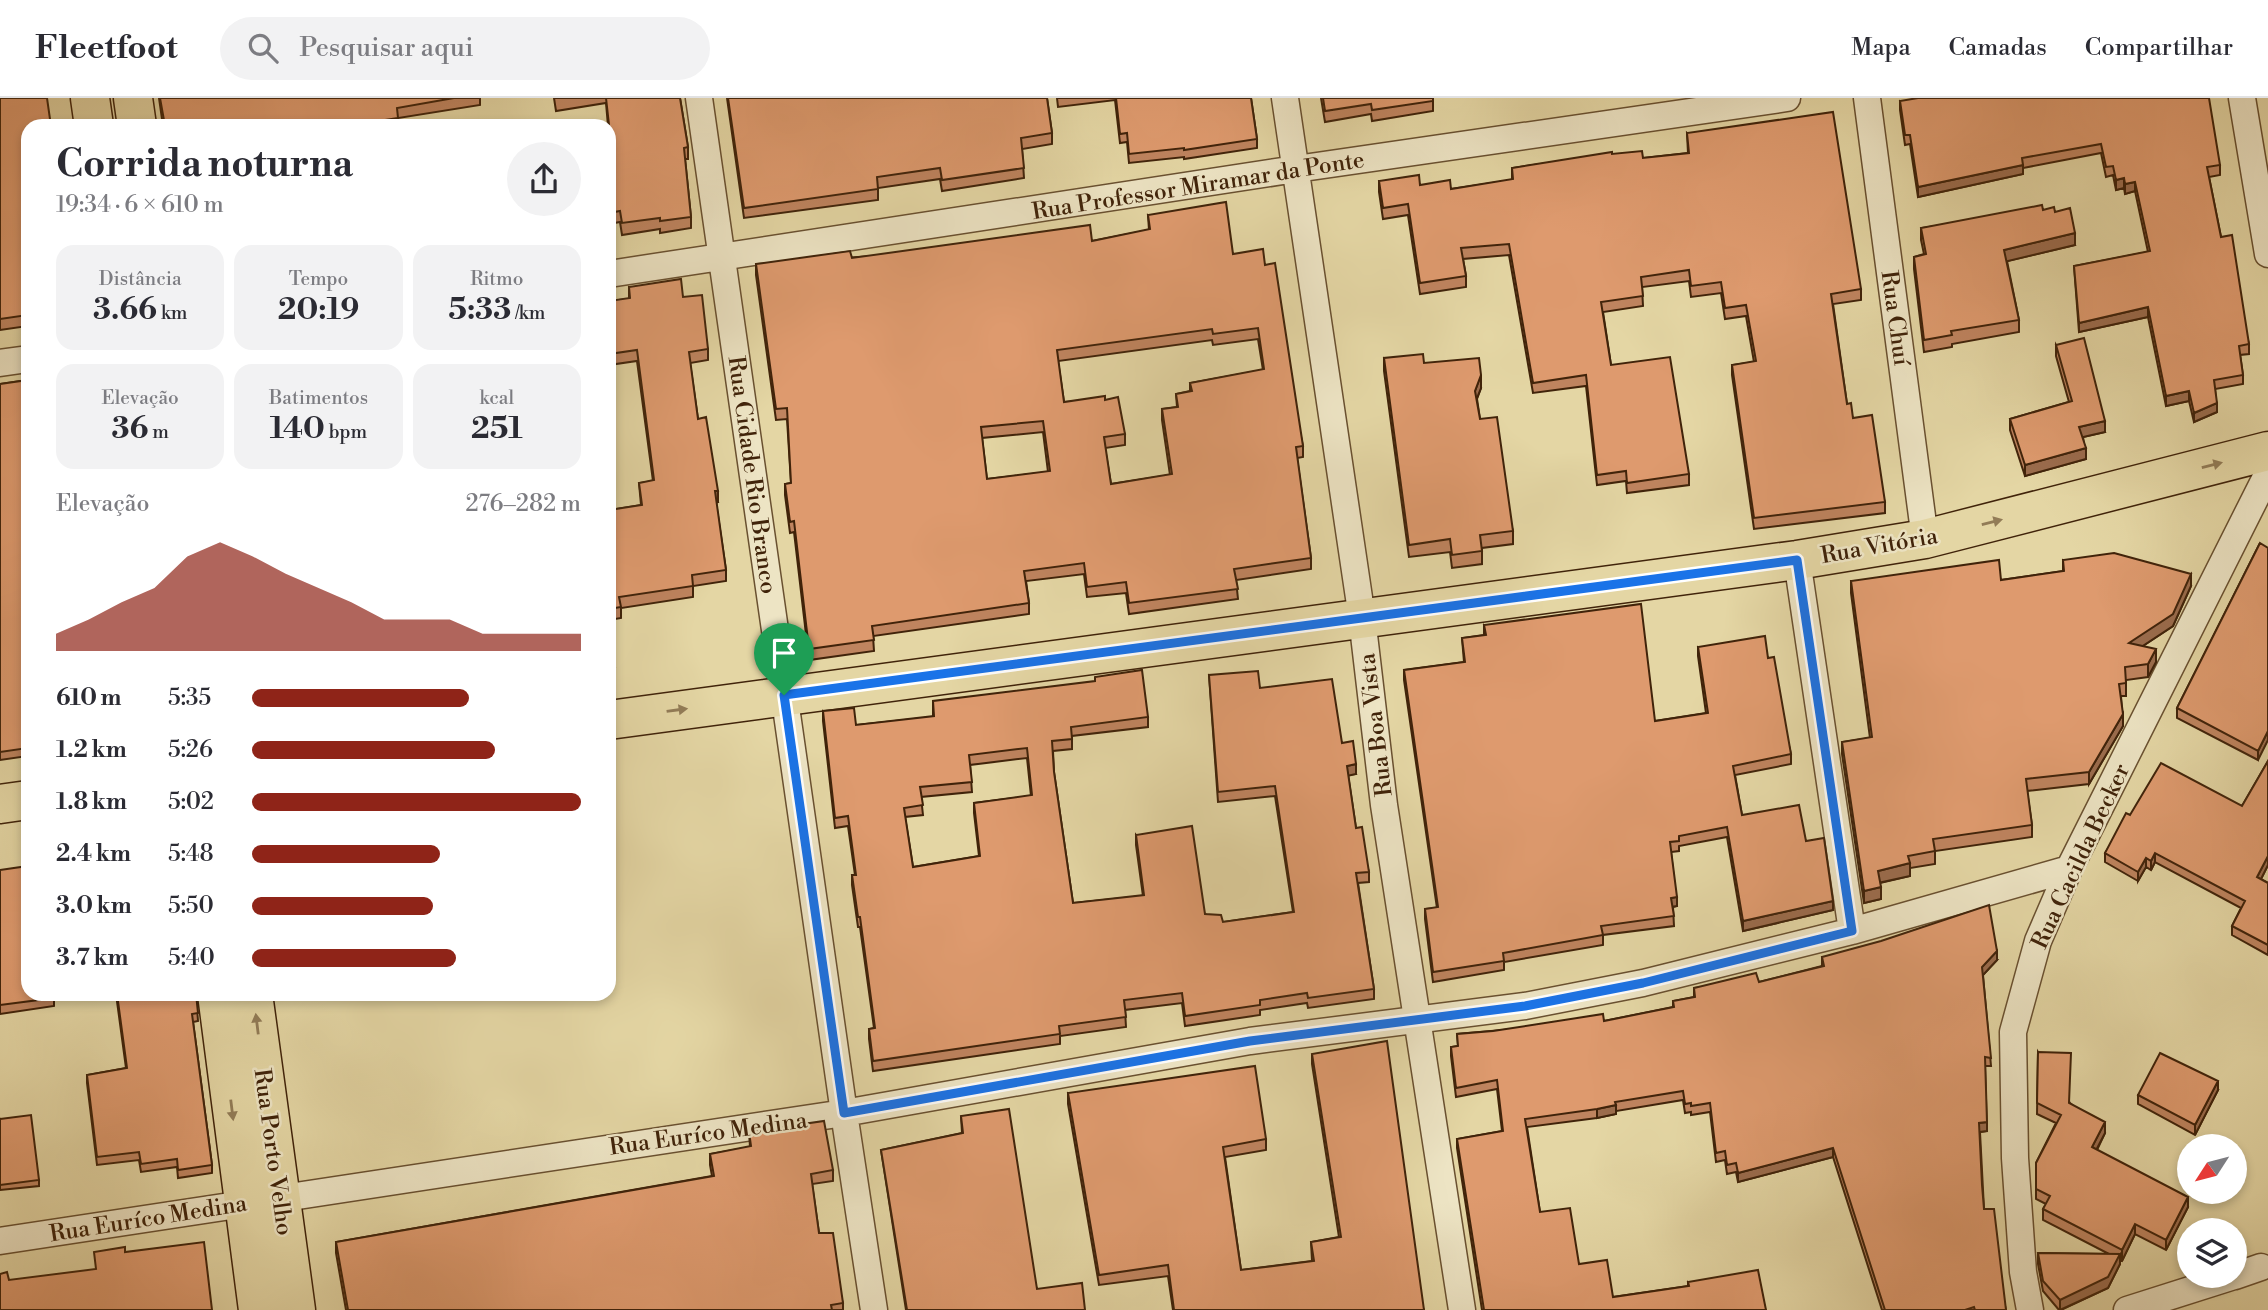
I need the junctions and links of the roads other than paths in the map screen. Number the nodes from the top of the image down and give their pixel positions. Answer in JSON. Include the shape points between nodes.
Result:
{"nodes":[{"id":1,"x":90,"y":98,"type":"edge"},
{"id":2,"x":133,"y":98,"type":"edge"},
{"id":3,"x":699,"y":98,"type":"edge"},
{"id":4,"x":1285,"y":98,"type":"edge"},
{"id":5,"x":1787,"y":98,"type":"edge"},
{"id":6,"x":1867,"y":98,"type":"edge"},
{"id":7,"x":2242,"y":98,"type":"edge"},
{"id":8,"x":93,"y":119,"type":"edge"},
{"id":9,"x":136,"y":119,"type":"edge"},
{"id":10,"x":1296,"y":169,"type":"junction"},
{"id":11,"x":2268,"y":254,"type":"edge"},
{"id":12,"x":722,"y":258,"type":"junction"},
{"id":13,"x":616,"y":273,"type":"edge"},
{"id":14,"x":21,"y":360,"type":"edge"},
{"id":15,"x":0,"y":363,"type":"edge"},
{"id":16,"x":2268,"y":451,"type":"edge"},
{"id":17,"x":2268,"y":473,"type":"edge"},
{"id":18,"x":1925,"y":539,"type":"junction"},
{"id":19,"x":1797,"y":560,"type":"junction"},
{"id":20,"x":1362,"y":618,"type":"junction"},
{"id":21,"x":784,"y":695,"type":"junction"},
{"id":22,"x":616,"y":719,"type":"edge"},
{"id":23,"x":21,"y":801,"type":"edge"},
{"id":24,"x":0,"y":804,"type":"edge"},
{"id":25,"x":2069,"y":869,"type":"junction"},
{"id":26,"x":1852,"y":931,"type":"junction"},
{"id":27,"x":218,"y":1001,"type":"edge"},
{"id":28,"x":254,"y":1001,"type":"edge"},
{"id":29,"x":1419,"y":1021,"type":"junction"},
{"id":30,"x":844,"y":1113,"type":"junction"},
{"id":31,"x":280,"y":1197,"type":"junction"},
{"id":32,"x":243,"y":1204,"type":"junction"},
{"id":33,"x":0,"y":1241,"type":"edge"},
{"id":34,"x":2266,"y":1264,"type":"edge"},
{"id":35,"x":2247,"y":1271,"type":"edge"},
{"id":36,"x":2196,"y":1288,"type":"edge"},
{"id":37,"x":258,"y":1310,"type":"edge"},
{"id":38,"x":296,"y":1310,"type":"edge"},
{"id":39,"x":874,"y":1310,"type":"edge"},
{"id":40,"x":1462,"y":1310,"type":"edge"},
{"id":41,"x":2030,"y":1310,"type":"edge"},
{"id":42,"x":2127,"y":1310,"type":"edge"}],
"edges":[{"from":1,"to":8,"type":"main road"},
{"from":2,"to":9,"type":"main road"},
{"from":3,"to":12,"type":"street","name":"Rua Cidade Rio Branco"},
{"from":4,"to":10,"type":"street","name":"Rua Boa Vista"},
{"from":5,"to":10,"type":"street","name":"Rua Professor Miramar da Ponte"},
{"from":6,"to":18,"type":"street","name":"Rua Chuí"},
{"from":7,"to":11,"type":"street"},
{"from":10,"to":12,"type":"street","name":"Rua Professor Miramar da Ponte"},
{"from":10,"to":20,"type":"street","name":"Rua Boa Vista"},
{"from":12,"to":13,"type":"street","name":"Rua Professor Miramar da Ponte"},
{"from":12,"to":21,"type":"street","name":"Rua Cidade Rio Branco"},
{"from":14,"to":15,"type":"street"},
{"from":18,"to":16,"type":"main road","name":"Rua Vitória","one_way":true},
{"from":17,"to":25,"type":"street","name":"Rua Cacilda Becker"},
{"from":18,"to":19,"type":"main road","name":"Rua Vitória"},
{"from":19,"to":20,"type":"main road","name":"Rua Vitória"},
{"from":19,"to":26,"type":"street"},
{"from":20,"to":21,"type":"main road","name":"Rua Vitória"},
{"from":20,"to":29,"type":"street","name":"Rua Boa Vista","via":[[1384,805]]},
{"from":22,"to":21,"type":"main road","name":"Rua Vitória","one_way":true},
{"from":21,"to":30,"type":"street","name":"Rua Cidade Rio Branco"},
{"from":23,"to":24,"type":"main road"},
{"from":25,"to":26,"type":"street","name":"Rua Euríco Medina"},
{"from":25,"to":41,"type":"street","name":"Rua Cacilda Becker","via":[[2038,941],[2013,1032],[2015,1157]]},
{"from":26,"to":29,"type":"street","name":"Rua Euríco Medina","via":[[1643,983]]},
{"from":27,"to":32,"type":"main road","name":"Rua Porto Velho","one_way":true},
{"from":31,"to":28,"type":"main road","name":"Rua Porto Velho","one_way":true},
{"from":29,"to":30,"type":"street","name":"Rua Euríco Medina","via":[[1250,1041]]},
{"from":29,"to":40,"type":"street","name":"Rua Boa Vista"},
{"from":30,"to":31,"type":"street","name":"Rua Euríco Medina"},
{"from":30,"to":39,"type":"street","name":"Rua Cidade Rio Branco"},
{"from":31,"to":32,"type":"street","name":"Rua Euríco Medina"},
{"from":31,"to":38,"type":"main road","name":"Rua Porto Velho"},
{"from":32,"to":33,"type":"street","name":"Rua Euríco Medina"},
{"from":32,"to":37,"type":"main road","name":"Rua Porto Velho"},
{"from":34,"to":35,"type":"street"},
{"from":36,"to":42,"type":"street"}]}
